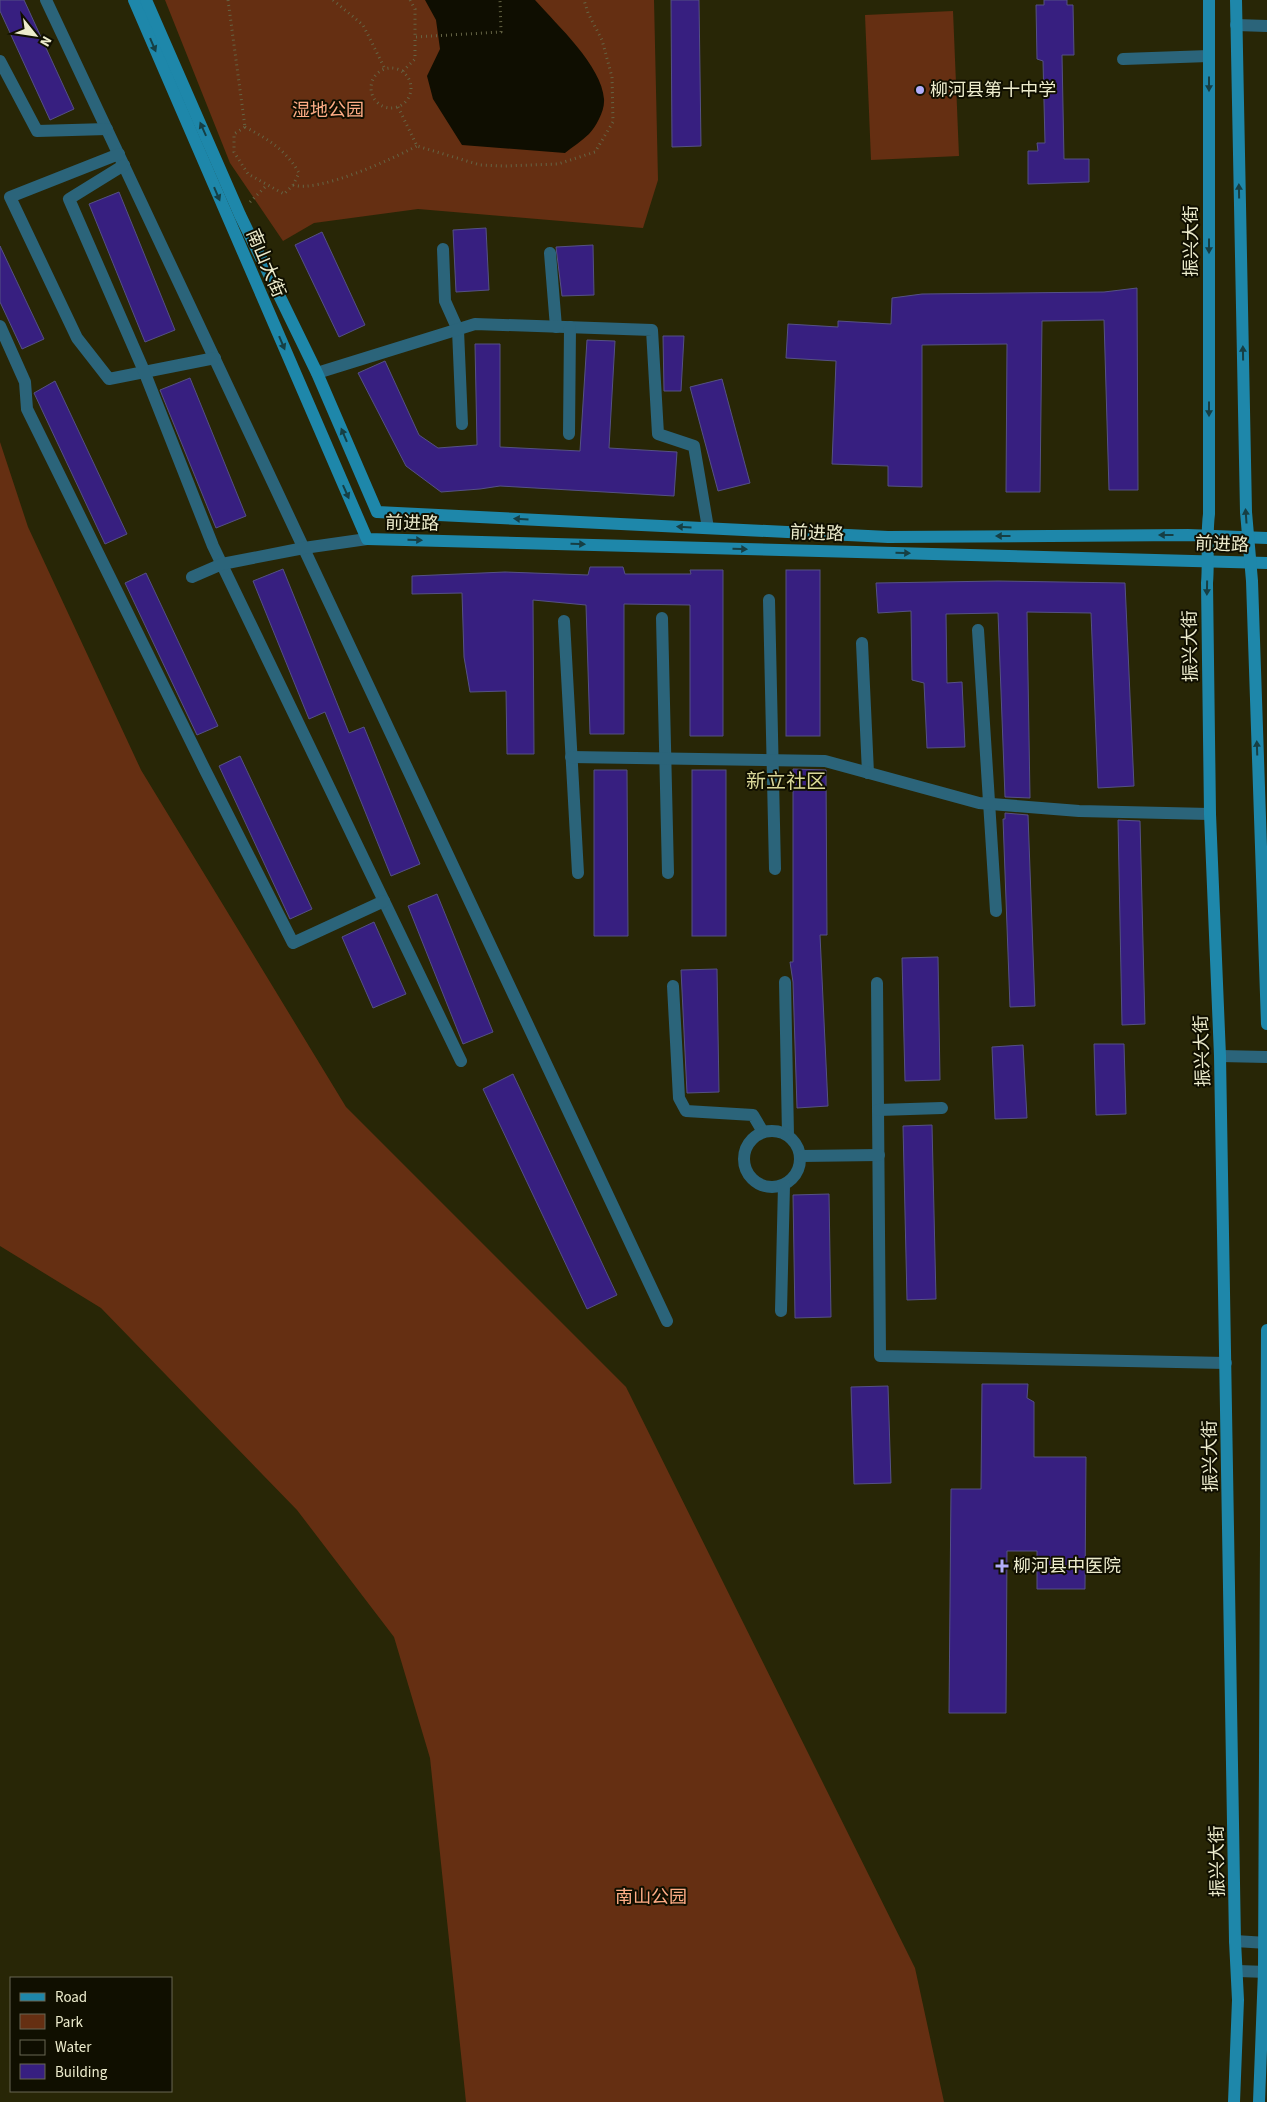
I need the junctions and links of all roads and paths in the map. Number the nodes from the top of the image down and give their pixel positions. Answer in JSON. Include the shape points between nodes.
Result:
{"nodes":[{"id":1,"x":46,"y":0,"type":"edge"},
{"id":2,"x":134,"y":0,"type":"edge"},
{"id":3,"x":146,"y":0,"type":"edge"},
{"id":4,"x":228,"y":0,"type":"edge"},
{"id":5,"x":333,"y":0,"type":"edge"},
{"id":6,"x":410,"y":0,"type":"edge"},
{"id":7,"x":500,"y":0,"type":"edge"},
{"id":8,"x":584,"y":0,"type":"edge"},
{"id":9,"x":1209,"y":0,"type":"edge"},
{"id":10,"x":1236,"y":0,"type":"edge"},
{"id":11,"x":1236,"y":25,"type":"junction"},
{"id":12,"x":1267,"y":26,"type":"edge"},
{"id":13,"x":415,"y":37,"type":"junction"},
{"id":14,"x":1208,"y":56,"type":"junction"},
{"id":15,"x":1123,"y":59,"type":"dead end"},
{"id":16,"x":0,"y":61,"type":"edge"},
{"id":17,"x":385,"y":69,"type":"junction"},
{"id":18,"x":403,"y":71,"type":"junction"},
{"id":19,"x":398,"y":107,"type":"junction"},
{"id":20,"x":245,"y":127,"type":"junction"},
{"id":21,"x":107,"y":129,"type":"junction"},
{"id":22,"x":417,"y":146,"type":"junction"},
{"id":23,"x":121,"y":160,"type":"junction"},
{"id":24,"x":267,"y":185,"type":"junction"},
{"id":25,"x":293,"y":185,"type":"junction"},
{"id":26,"x":240,"y":215,"type":"junction"},
{"id":27,"x":443,"y":249,"type":"dead end"},
{"id":28,"x":550,"y":254,"type":"dead end"},
{"id":29,"x":0,"y":326,"type":"edge"},
{"id":30,"x":556,"y":327,"type":"junction"},
{"id":31,"x":570,"y":327,"type":"junction"},
{"id":32,"x":458,"y":330,"type":"junction"},
{"id":33,"x":214,"y":358,"type":"junction"},
{"id":34,"x":144,"y":371,"type":"junction"},
{"id":35,"x":317,"y":373,"type":"junction"},
{"id":36,"x":462,"y":424,"type":"dead end"},
{"id":37,"x":569,"y":434,"type":"dead end"},
{"id":38,"x":377,"y":512,"type":"joint"},
{"id":39,"x":708,"y":528,"type":"junction"},
{"id":40,"x":1206,"y":535,"type":"junction"},
{"id":41,"x":1248,"y":538,"type":"junction"},
{"id":42,"x":1267,"y":538,"type":"edge"},
{"id":43,"x":367,"y":539,"type":"junction"},
{"id":44,"x":304,"y":548,"type":"junction"},
{"id":45,"x":1209,"y":562,"type":"junction"},
{"id":46,"x":1250,"y":562,"type":"junction"},
{"id":47,"x":1267,"y":563,"type":"edge"},
{"id":48,"x":222,"y":564,"type":"junction"},
{"id":49,"x":192,"y":577,"type":"dead end"},
{"id":50,"x":769,"y":600,"type":"dead end"},
{"id":51,"x":662,"y":618,"type":"dead end"},
{"id":52,"x":564,"y":621,"type":"dead end"},
{"id":53,"x":978,"y":630,"type":"dead end"},
{"id":54,"x":862,"y":643,"type":"dead end"},
{"id":55,"x":571,"y":757,"type":"junction"},
{"id":56,"x":665,"y":758,"type":"junction"},
{"id":57,"x":773,"y":760,"type":"junction"},
{"id":58,"x":868,"y":773,"type":"junction"},
{"id":59,"x":989,"y":804,"type":"junction"},
{"id":60,"x":1210,"y":814,"type":"junction"},
{"id":61,"x":775,"y":869,"type":"dead end"},
{"id":62,"x":578,"y":873,"type":"dead end"},
{"id":63,"x":668,"y":873,"type":"dead end"},
{"id":64,"x":384,"y":901,"type":"junction"},
{"id":65,"x":996,"y":911,"type":"dead end"},
{"id":66,"x":785,"y":982,"type":"dead end"},
{"id":67,"x":877,"y":983,"type":"dead end"},
{"id":68,"x":673,"y":986,"type":"dead end"},
{"id":69,"x":1267,"y":1024,"type":"edge"},
{"id":70,"x":1220,"y":1056,"type":"junction"},
{"id":71,"x":1267,"y":1057,"type":"edge"},
{"id":72,"x":461,"y":1061,"type":"dead end"},
{"id":73,"x":942,"y":1108,"type":"dead end"},
{"id":74,"x":878,"y":1110,"type":"junction"},
{"id":75,"x":763,"y":1132,"type":"junction"},
{"id":76,"x":788,"y":1135,"type":"junction"},
{"id":77,"x":879,"y":1155,"type":"junction"},
{"id":78,"x":801,"y":1156,"type":"junction"},
{"id":79,"x":784,"y":1185,"type":"junction"},
{"id":80,"x":781,"y":1311,"type":"dead end"},
{"id":81,"x":667,"y":1320,"type":"dead end"},
{"id":82,"x":1267,"y":1330,"type":"edge"},
{"id":83,"x":1226,"y":1362,"type":"junction"},
{"id":84,"x":1267,"y":1490,"type":"edge"},
{"id":85,"x":1266,"y":1564,"type":"edge"},
{"id":86,"x":1235,"y":1941,"type":"junction"},
{"id":87,"x":1266,"y":1943,"type":"edge"},
{"id":88,"x":1238,"y":1971,"type":"junction"},
{"id":89,"x":1266,"y":1971,"type":"edge"},
{"id":90,"x":1234,"y":2102,"type":"edge"},
{"id":91,"x":1259,"y":2102,"type":"edge"}],
"edges":[{"from":1,"to":21,"type":"street"},
{"from":2,"to":43,"type":"street","name":"南山大街","one_way":true},
{"from":26,"to":3,"type":"street","name":"南山大街","one_way":true},
{"from":4,"to":20,"type":"path"},
{"from":5,"to":17,"type":"path","via":[[363,26]]},
{"from":6,"to":13,"type":"path","via":[[415,9]]},
{"from":7,"to":13,"type":"path","via":[[501,32]]},
{"from":8,"to":22,"type":"path","via":[[602,40],[612,77],[614,122],[595,152],[558,164],[504,166],[480,165]]},
{"from":9,"to":14,"type":"street","name":"振兴大街"},
{"from":10,"to":11,"type":"street"},
{"from":11,"to":12,"type":"street"},
{"from":41,"to":11,"type":"street","one_way":true},
{"from":13,"to":18,"type":"path","via":[[415,59]]},
{"from":14,"to":15,"type":"street"},
{"from":14,"to":40,"type":"street","name":"振兴大街","one_way":true,"via":[[1209,514]]},
{"from":16,"to":21,"type":"street","via":[[37,131]]},
{"from":17,"to":18,"type":"path"},
{"from":17,"to":19,"type":"path","via":[[379,72],[372,84],[374,98],[384,106]]},
{"from":18,"to":19,"type":"path","via":[[411,88],[408,99]]},
{"from":19,"to":22,"type":"path"},
{"from":20,"to":24,"type":"path","via":[[234,134],[234,152],[248,174]]},
{"from":20,"to":25,"type":"path","via":[[268,139],[290,157],[299,173]]},
{"from":21,"to":23,"type":"street"},
{"from":22,"to":25,"type":"path","via":[[390,160],[332,180],[301,187]]},
{"from":23,"to":33,"type":"street"},
{"from":23,"to":34,"type":"street","via":[[68,199]]},
{"from":23,"to":34,"type":"street","via":[[10,197],[77,338],[109,378]]},
{"from":24,"to":25,"type":"path","via":[[284,194]]},
{"from":24,"to":26,"type":"path"},
{"from":26,"to":35,"type":"street","name":"南山大街"},
{"from":27,"to":32,"type":"street","via":[[445,301]]},
{"from":28,"to":30,"type":"street"},
{"from":29,"to":64,"type":"street","via":[[25,382],[27,409],[204,770],[293,943]]},
{"from":30,"to":31,"type":"street"},
{"from":30,"to":32,"type":"street","via":[[475,324]]},
{"from":31,"to":37,"type":"street"},
{"from":31,"to":39,"type":"street","via":[[652,330],[658,434],[694,446]]},
{"from":32,"to":35,"type":"street"},
{"from":32,"to":36,"type":"street"},
{"from":33,"to":34,"type":"street"},
{"from":33,"to":44,"type":"street"},
{"from":34,"to":48,"type":"street"},
{"from":38,"to":35,"type":"street","name":"南山大街","one_way":true},
{"from":39,"to":38,"type":"street","name":"前进路","one_way":true},
{"from":40,"to":39,"type":"street","name":"前进路","one_way":true,"via":[[888,537]]},
{"from":40,"to":41,"type":"street","name":"前进路"},
{"from":40,"to":45,"type":"street","name":"振兴大街"},
{"from":41,"to":42,"type":"street","name":"前进路"},
{"from":41,"to":46,"type":"street"},
{"from":43,"to":44,"type":"street"},
{"from":43,"to":45,"type":"street","name":"前进路","one_way":true},
{"from":44,"to":48,"type":"street"},
{"from":44,"to":81,"type":"street"},
{"from":45,"to":46,"type":"street","name":"前进路"},
{"from":45,"to":60,"type":"street","name":"振兴大街","one_way":true},
{"from":46,"to":47,"type":"street","name":"前进路"},
{"from":69,"to":46,"type":"street","one_way":true},
{"from":48,"to":49,"type":"street"},
{"from":48,"to":64,"type":"street"},
{"from":50,"to":57,"type":"street"},
{"from":51,"to":56,"type":"street"},
{"from":52,"to":55,"type":"street"},
{"from":53,"to":59,"type":"street"},
{"from":54,"to":58,"type":"street"},
{"from":55,"to":56,"type":"street"},
{"from":55,"to":62,"type":"street"},
{"from":56,"to":57,"type":"street"},
{"from":56,"to":63,"type":"street"},
{"from":57,"to":58,"type":"street","via":[[825,761]]},
{"from":57,"to":61,"type":"street"},
{"from":58,"to":59,"type":"street"},
{"from":59,"to":60,"type":"street","via":[[1079,811]]},
{"from":59,"to":65,"type":"street"},
{"from":60,"to":70,"type":"street","name":"振兴大街"},
{"from":64,"to":72,"type":"street"},
{"from":66,"to":76,"type":"street"},
{"from":67,"to":74,"type":"street"},
{"from":68,"to":75,"type":"street","via":[[679,1098],[686,1111],[753,1115]]},
{"from":70,"to":71,"type":"street"},
{"from":70,"to":83,"type":"street","name":"振兴大街"},
{"from":73,"to":74,"type":"street"},
{"from":74,"to":77,"type":"street"},
{"from":75,"to":76,"type":"street"},
{"from":75,"to":79,"type":"street","via":[[746,1148],[746,1170],[762,1186]]},
{"from":76,"to":78,"type":"street","via":[[799,1148]]},
{"from":77,"to":78,"type":"street"},
{"from":77,"to":83,"type":"street","via":[[880,1356]]},
{"from":78,"to":79,"type":"street","via":[[794,1178]]},
{"from":79,"to":80,"type":"street"},
{"from":82,"to":84,"type":"street"},
{"from":83,"to":86,"type":"street","name":"振兴大街"},
{"from":84,"to":85,"type":"street"},
{"from":85,"to":87,"type":"street"},
{"from":86,"to":87,"type":"street"},
{"from":86,"to":88,"type":"street","name":"振兴大街"},
{"from":87,"to":89,"type":"street"},
{"from":88,"to":89,"type":"street"},
{"from":88,"to":90,"type":"street","name":"振兴大街"},
{"from":89,"to":91,"type":"street"}]}
